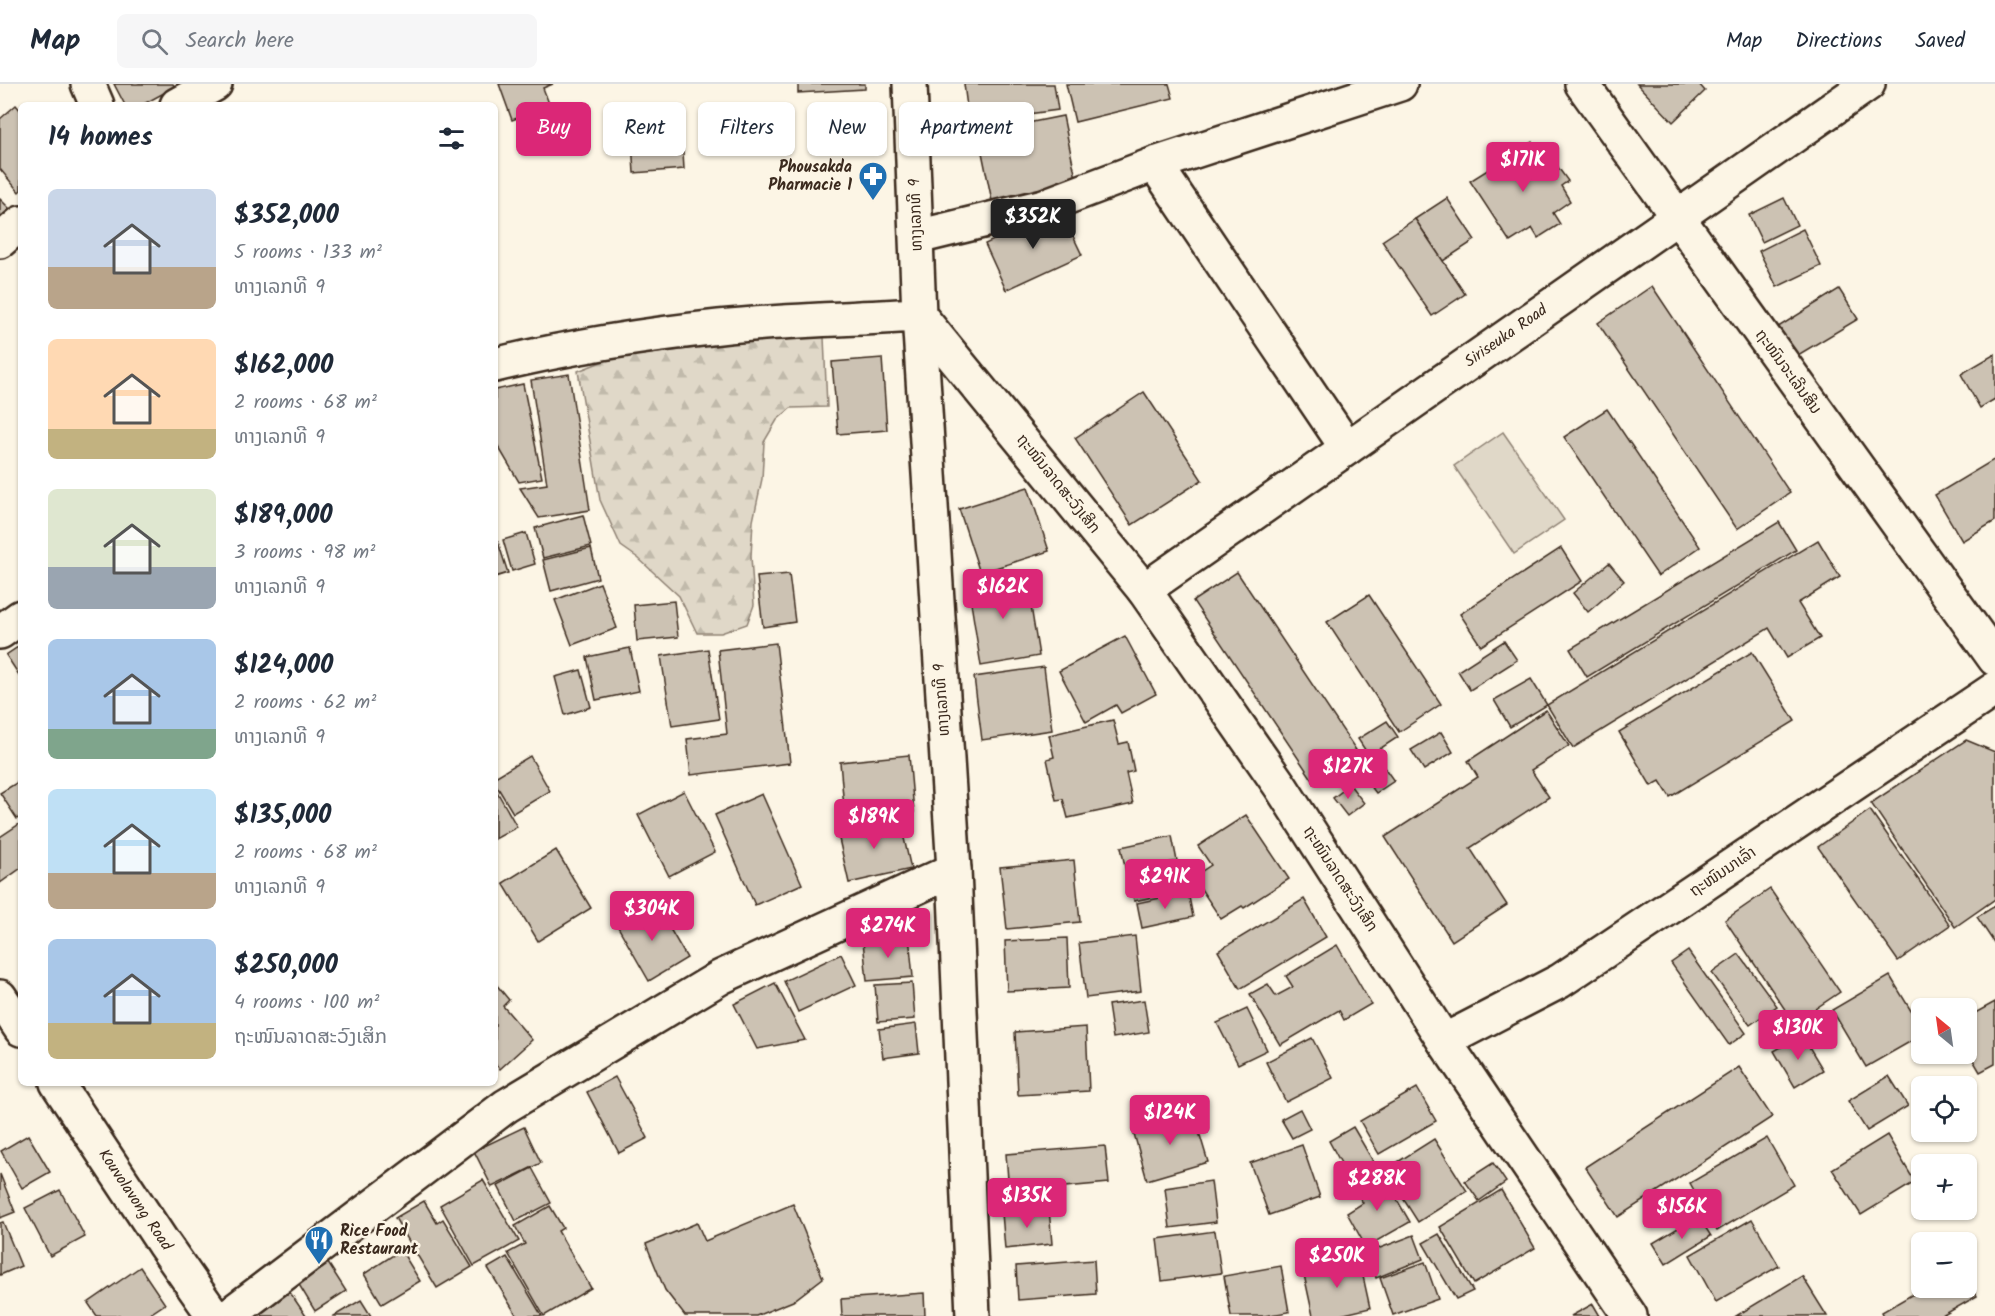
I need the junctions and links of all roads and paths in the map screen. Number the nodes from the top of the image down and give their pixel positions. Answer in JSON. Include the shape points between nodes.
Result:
{"nodes":[{"id":1,"x":88,"y":84,"type":"edge"},
{"id":2,"x":215,"y":84,"type":"edge"},
{"id":3,"x":910,"y":84,"type":"edge"},
{"id":4,"x":1400,"y":84,"type":"edge"},
{"id":5,"x":1582,"y":84,"type":"edge"},
{"id":6,"x":1868,"y":84,"type":"edge"},
{"id":7,"x":96,"y":102,"type":"edge"},
{"id":8,"x":182,"y":102,"type":"edge"},
{"id":9,"x":1155,"y":164,"type":"junction"},
{"id":10,"x":1677,"y":216,"type":"junction"},
{"id":11,"x":18,"y":226,"type":"edge"},
{"id":12,"x":917,"y":237,"type":"junction"},
{"id":13,"x":0,"y":241,"type":"edge"},
{"id":14,"x":919,"y":315,"type":"junction"},
{"id":15,"x":498,"y":364,"type":"edge"},
{"id":16,"x":1347,"y":448,"type":"junction"},
{"id":17,"x":1144,"y":590,"type":"junction"},
{"id":18,"x":18,"y":619,"type":"edge"},
{"id":19,"x":0,"y":632,"type":"edge"},
{"id":20,"x":1995,"y":659,"type":"edge"},
{"id":21,"x":1995,"y":689,"type":"edge"},
{"id":22,"x":954,"y":870,"type":"junction"},
{"id":23,"x":0,"y":998,"type":"edge"},
{"id":24,"x":18,"y":1025,"type":"edge"},
{"id":25,"x":1444,"y":1041,"type":"junction"},
{"id":26,"x":59,"y":1086,"type":"edge"},
{"id":27,"x":214,"y":1316,"type":"edge"},
{"id":28,"x":228,"y":1316,"type":"edge"},
{"id":29,"x":973,"y":1316,"type":"edge"},
{"id":30,"x":1630,"y":1316,"type":"edge"}],
"edges":[{"from":1,"to":7,"type":"street"},
{"from":2,"to":8,"type":"street"},
{"from":3,"to":12,"type":"street","name":"ທາງເລກທີ 9"},
{"from":4,"to":9,"type":"street"},
{"from":5,"to":10,"type":"street","name":"ຖະໜົນຈະເລີນສິນ"},
{"from":6,"to":10,"type":"street","name":"Siriseuka Road"},
{"from":9,"to":12,"type":"street","via":[[1044,206]]},
{"from":9,"to":16,"type":"street"},
{"from":10,"to":16,"type":"street","name":"Siriseuka Road"},
{"from":10,"to":20,"type":"street","name":"ຖະໜົນຈະເລີນສິນ"},
{"from":11,"to":13,"type":"street"},
{"from":12,"to":14,"type":"street","name":"ທາງເລກທີ 9"},
{"from":14,"to":15,"type":"street","via":[[720,327],[615,341]]},
{"from":14,"to":17,"type":"street","name":"ຖະໜົນລາດສະວົງເສິກ"},
{"from":14,"to":22,"type":"street","name":"ທາງເລກທີ 9"},
{"from":16,"to":17,"type":"street","name":"Siriseuka Road"},
{"from":17,"to":25,"type":"street","name":"ຖະໜົນລາດສະວົງເສິກ","via":[[1281,787]]},
{"from":18,"to":19,"type":"street"},
{"from":21,"to":25,"type":"street","name":"ຖະໜົນນາເລົ່າ","via":[[1560,981]]},
{"from":22,"to":28,"type":"street","via":[[721,977],[506,1106]]},
{"from":22,"to":29,"type":"street","name":"ທາງເລກທີ 9"},
{"from":23,"to":24,"type":"street"},
{"from":25,"to":30,"type":"street","name":"ຖະໜົນລາດສະວົງເສິກ"},
{"from":26,"to":27,"type":"street","name":"Kouvolavong Road"}]}
